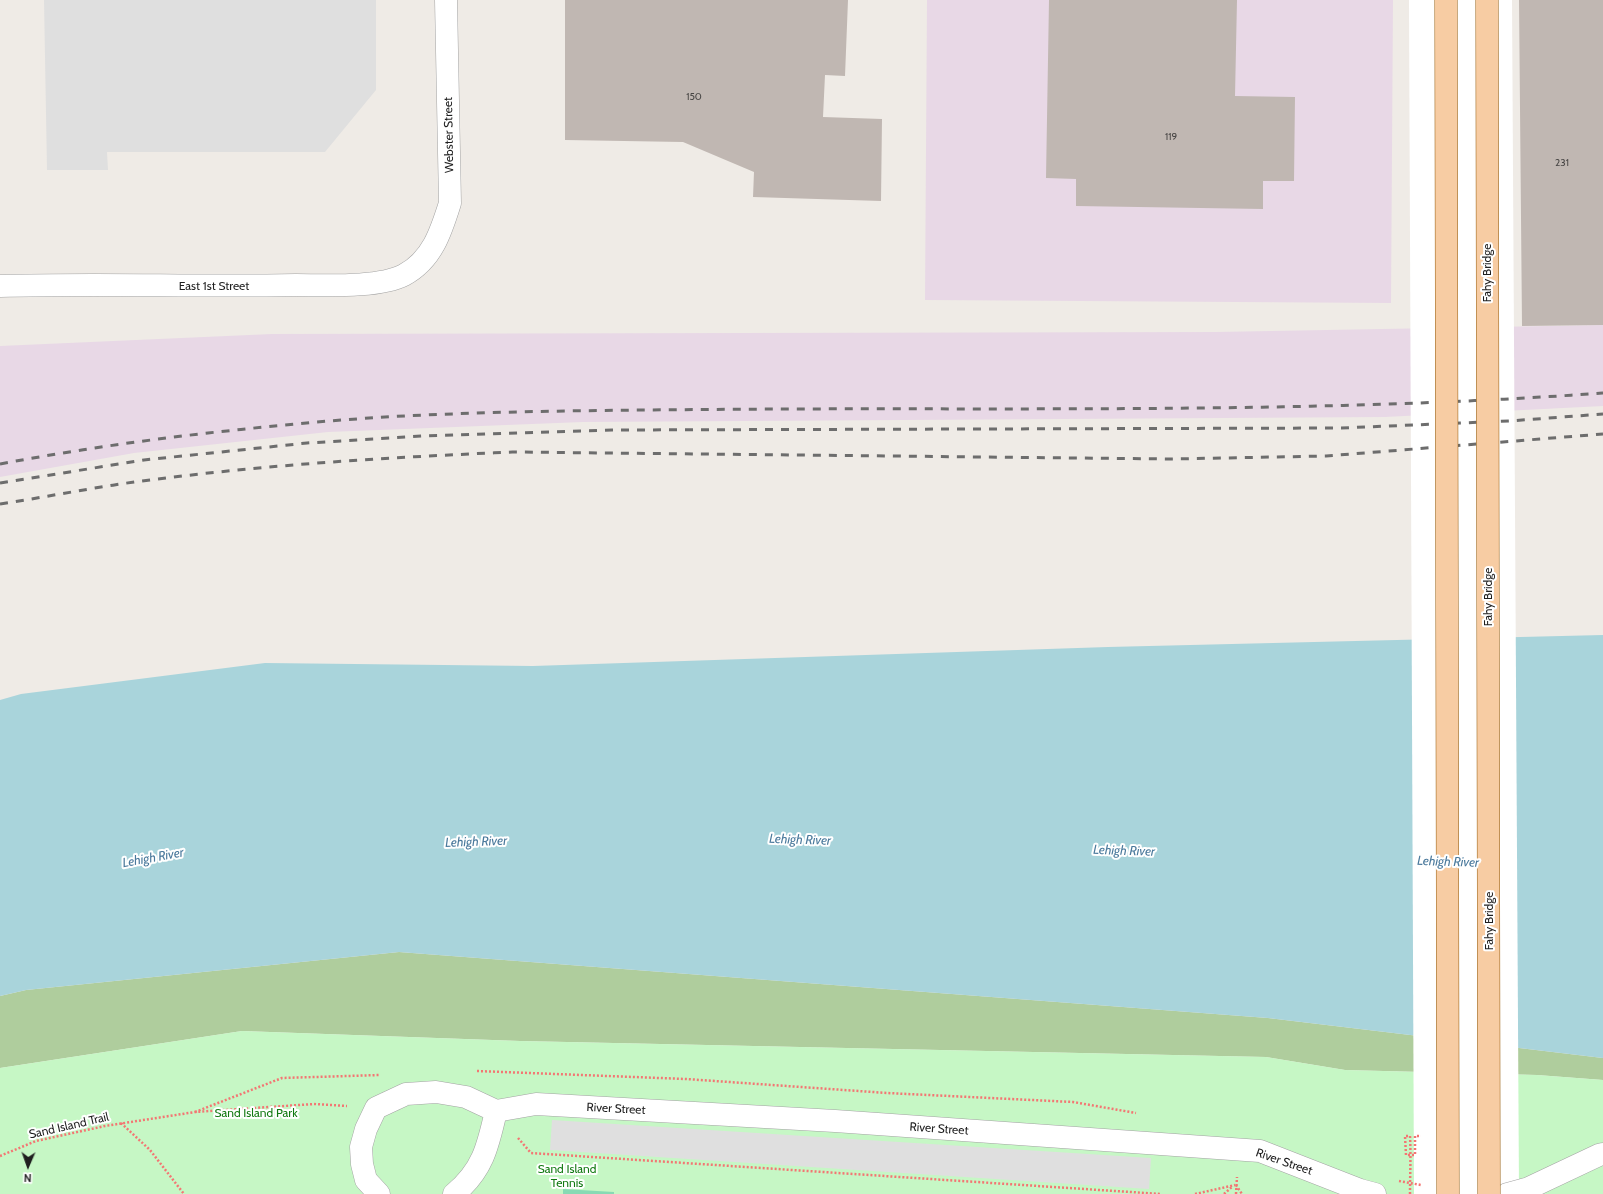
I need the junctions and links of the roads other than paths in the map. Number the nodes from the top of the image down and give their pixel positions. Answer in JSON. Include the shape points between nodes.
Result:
{"nodes":[{"id":1,"x":446,"y":0,"type":"edge"},
{"id":2,"x":1446,"y":0,"type":"edge"},
{"id":3,"x":1487,"y":0,"type":"edge"},
{"id":4,"x":422,"y":262,"type":"joint"},
{"id":5,"x":0,"y":286,"type":"edge"},
{"id":6,"x":496,"y":1111,"type":"junction"},
{"id":7,"x":1603,"y":1154,"type":"edge"},
{"id":8,"x":379,"y":1194,"type":"edge"},
{"id":9,"x":454,"y":1194,"type":"edge"},
{"id":10,"x":1374,"y":1194,"type":"edge"},
{"id":11,"x":1448,"y":1194,"type":"edge"},
{"id":12,"x":1490,"y":1194,"type":"edge"},
{"id":13,"x":1507,"y":1194,"type":"edge"}],
"edges":[{"from":1,"to":4,"type":"street","name":"Webster Street","via":[[450,203],[440,235]]},
{"from":2,"to":11,"type":"main road","bridge":true},
{"from":3,"to":12,"type":"main road","name":"Fahy Bridge","bridge":true},
{"from":4,"to":5,"type":"street","name":"East 1st Street","via":[[403,275],[382,283],[228,287]]},
{"from":6,"to":8,"type":"street","via":[[466,1097],[436,1092],[406,1094],[376,1108],[361,1147],[366,1180]]},
{"from":6,"to":9,"type":"street","via":[[484,1156],[466,1184]]},
{"from":6,"to":10,"type":"street","name":"River Street","via":[[536,1104],[1260,1151]]},
{"from":7,"to":13,"type":"street","via":[[1529,1188]]}]}
